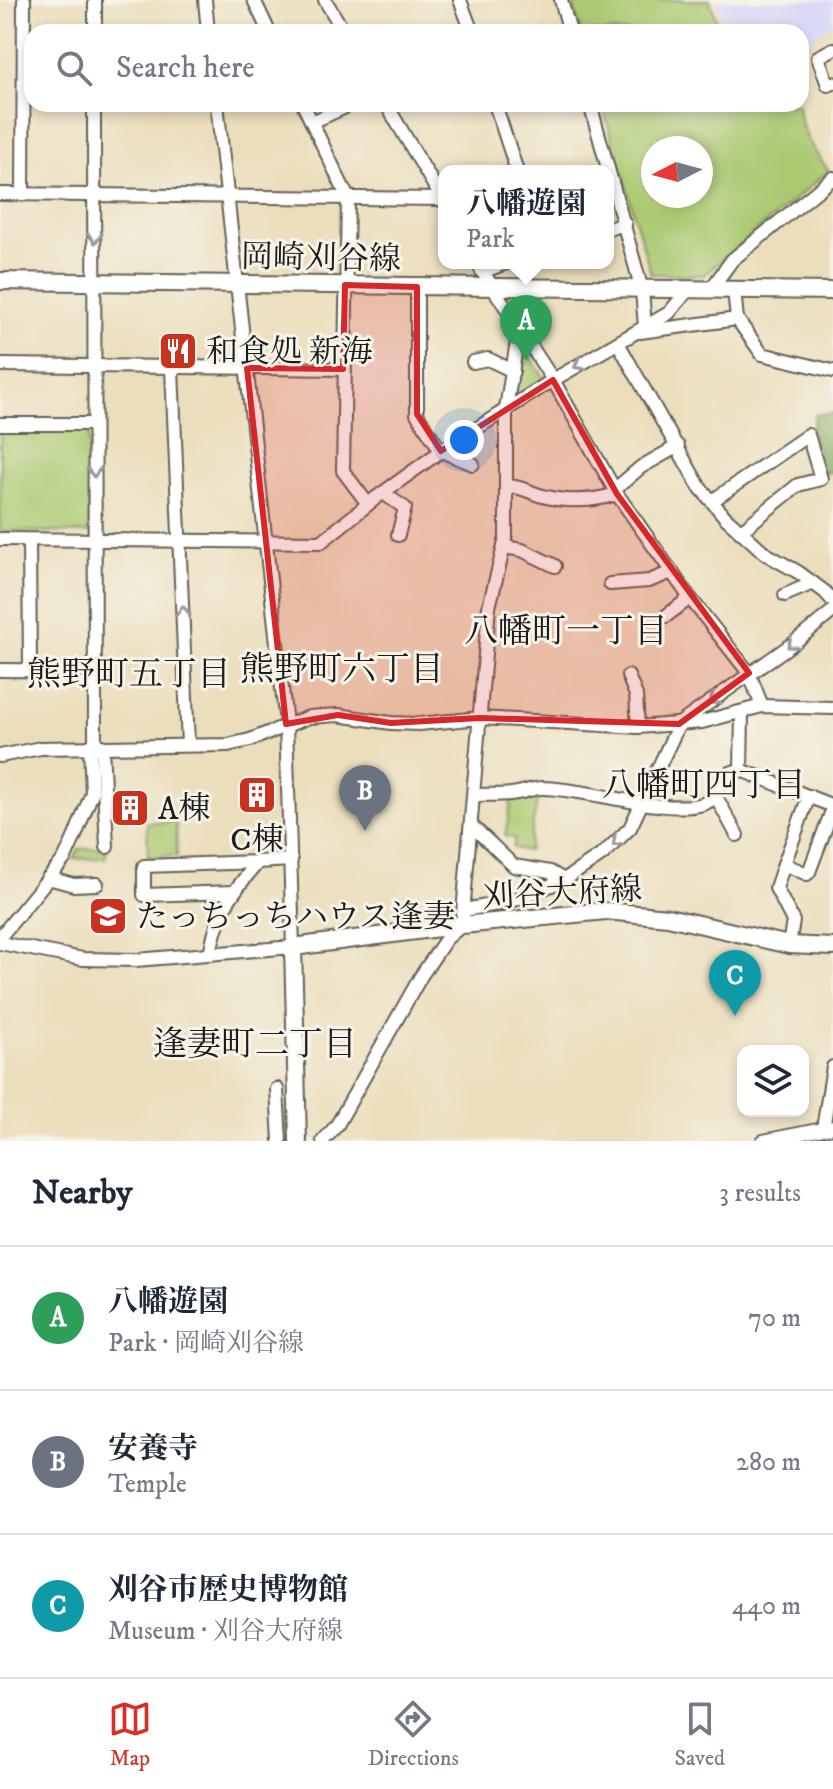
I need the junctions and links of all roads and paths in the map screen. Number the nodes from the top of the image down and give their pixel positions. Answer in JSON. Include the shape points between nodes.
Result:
{"nodes":[{"id":1,"x":24,"y":0,"type":"edge"},
{"id":2,"x":95,"y":0,"type":"edge"},
{"id":3,"x":205,"y":0,"type":"edge"},
{"id":4,"x":254,"y":0,"type":"edge"},
{"id":5,"x":325,"y":0,"type":"edge"},
{"id":6,"x":460,"y":0,"type":"edge"},
{"id":7,"x":561,"y":0,"type":"edge"},
{"id":8,"x":95,"y":24,"type":"edge"},
{"id":9,"x":207,"y":24,"type":"edge"},
{"id":10,"x":265,"y":24,"type":"edge"},
{"id":11,"x":339,"y":24,"type":"edge"},
{"id":12,"x":469,"y":24,"type":"edge"},
{"id":13,"x":568,"y":24,"type":"edge"},
{"id":14,"x":833,"y":49,"type":"edge"},
{"id":15,"x":833,"y":83,"type":"edge"},
{"id":16,"x":94,"y":112,"type":"edge"},
{"id":17,"x":218,"y":112,"type":"edge"},
{"id":18,"x":307,"y":112,"type":"edge"},
{"id":19,"x":334,"y":112,"type":"edge"},
{"id":20,"x":391,"y":112,"type":"edge"},
{"id":21,"x":498,"y":112,"type":"edge"},
{"id":22,"x":592,"y":112,"type":"edge"},
{"id":23,"x":312,"y":122,"type":"junction"},
{"id":24,"x":515,"y":165,"type":"edge"},
{"id":25,"x":608,"y":165,"type":"edge"},
{"id":26,"x":833,"y":178,"type":"edge"},
{"id":27,"x":614,"y":186,"type":"edge"},
{"id":28,"x":438,"y":192,"type":"edge"},
{"id":29,"x":0,"y":194,"type":"edge"},
{"id":30,"x":23,"y":194,"type":"junction"},
{"id":31,"x":95,"y":195,"type":"junction"},
{"id":32,"x":228,"y":196,"type":"junction"},
{"id":33,"x":348,"y":198,"type":"junction"},
{"id":34,"x":438,"y":200,"type":"edge"},
{"id":35,"x":625,"y":224,"type":"junction"},
{"id":36,"x":614,"y":227,"type":"edge"},
{"id":37,"x":480,"y":269,"type":"edge"},
{"id":38,"x":0,"y":281,"type":"edge"},
{"id":39,"x":95,"y":282,"type":"junction"},
{"id":40,"x":239,"y":284,"type":"junction"},
{"id":41,"x":345,"y":285,"type":"junction"},
{"id":42,"x":417,"y":287,"type":"junction"},
{"id":43,"x":492,"y":289,"type":"junction"},
{"id":44,"x":711,"y":289,"type":"junction"},
{"id":45,"x":642,"y":290,"type":"junction"},
{"id":46,"x":688,"y":290,"type":"junction"},
{"id":47,"x":734,"y":290,"type":"junction"},
{"id":48,"x":833,"y":291,"type":"edge"},
{"id":49,"x":737,"y":319,"type":"junction"},
{"id":50,"x":519,"y":330,"type":"junction"},
{"id":51,"x":641,"y":330,"type":"junction"},
{"id":52,"x":618,"y":343,"type":"junction"},
{"id":53,"x":473,"y":362,"type":"dead end"},
{"id":54,"x":0,"y":365,"type":"edge"},
{"id":55,"x":95,"y":366,"type":"junction"},
{"id":56,"x":247,"y":368,"type":"junction"},
{"id":57,"x":172,"y":369,"type":"junction"},
{"id":58,"x":343,"y":369,"type":"junction"},
{"id":59,"x":513,"y":371,"type":"junction"},
{"id":60,"x":833,"y":371,"type":"edge"},
{"id":61,"x":553,"y":380,"type":"junction"},
{"id":62,"x":506,"y":408,"type":"junction"},
{"id":63,"x":0,"y":424,"type":"edge"},
{"id":64,"x":94,"y":424,"type":"junction"},
{"id":65,"x":678,"y":446,"type":"junction"},
{"id":66,"x":441,"y":451,"type":"junction"},
{"id":67,"x":473,"y":464,"type":"dead end"},
{"id":68,"x":507,"y":486,"type":"junction"},
{"id":69,"x":616,"y":492,"type":"junction"},
{"id":70,"x":383,"y":493,"type":"junction"},
{"id":71,"x":712,"y":501,"type":"junction"},
{"id":72,"x":368,"y":504,"type":"junction"},
{"id":73,"x":740,"y":532,"type":"junction"},
{"id":74,"x":398,"y":535,"type":"dead end"},
{"id":75,"x":0,"y":539,"type":"edge"},
{"id":76,"x":29,"y":540,"type":"junction"},
{"id":77,"x":95,"y":540,"type":"junction"},
{"id":78,"x":180,"y":542,"type":"junction"},
{"id":79,"x":267,"y":542,"type":"junction"},
{"id":80,"x":504,"y":547,"type":"junction"},
{"id":81,"x":555,"y":566,"type":"dead end"},
{"id":82,"x":672,"y":572,"type":"junction"},
{"id":83,"x":813,"y":583,"type":"junction"},
{"id":84,"x":610,"y":584,"type":"dead end"},
{"id":85,"x":785,"y":595,"type":"dead end"},
{"id":86,"x":690,"y":598,"type":"junction"},
{"id":87,"x":833,"y":601,"type":"edge"},
{"id":88,"x":833,"y":611,"type":"edge"},
{"id":89,"x":666,"y":616,"type":"dead end"},
{"id":90,"x":0,"y":670,"type":"edge"},
{"id":91,"x":30,"y":670,"type":"junction"},
{"id":92,"x":95,"y":671,"type":"junction"},
{"id":93,"x":749,"y":673,"type":"junction"},
{"id":94,"x":628,"y":676,"type":"dead end"},
{"id":95,"x":762,"y":706,"type":"junction"},
{"id":96,"x":833,"y":708,"type":"edge"},
{"id":97,"x":742,"y":713,"type":"junction"},
{"id":98,"x":480,"y":718,"type":"junction"},
{"id":99,"x":286,"y":724,"type":"junction"},
{"id":100,"x":679,"y":724,"type":"junction"},
{"id":101,"x":638,"y":727,"type":"junction"},
{"id":102,"x":188,"y":745,"type":"junction"},
{"id":103,"x":96,"y":746,"type":"junction"},
{"id":104,"x":0,"y":756,"type":"edge"},
{"id":105,"x":741,"y":770,"type":"junction"},
{"id":106,"x":474,"y":795,"type":"junction"},
{"id":107,"x":715,"y":795,"type":"junction"},
{"id":108,"x":809,"y":796,"type":"junction"},
{"id":109,"x":644,"y":802,"type":"junction"},
{"id":110,"x":833,"y":807,"type":"edge"},
{"id":111,"x":471,"y":825,"type":"junction"},
{"id":112,"x":737,"y":835,"type":"dead end"},
{"id":113,"x":107,"y":847,"type":"dead end"},
{"id":114,"x":291,"y":860,"type":"junction"},
{"id":115,"x":258,"y":862,"type":"junction"},
{"id":116,"x":784,"y":864,"type":"junction"},
{"id":117,"x":48,"y":878,"type":"junction"},
{"id":118,"x":564,"y":880,"type":"junction"},
{"id":119,"x":97,"y":884,"type":"dead end"},
{"id":120,"x":233,"y":892,"type":"junction"},
{"id":121,"x":463,"y":917,"type":"junction"},
{"id":122,"x":0,"y":940,"type":"edge"},
{"id":123,"x":789,"y":945,"type":"junction"},
{"id":124,"x":293,"y":947,"type":"junction"},
{"id":125,"x":833,"y":947,"type":"edge"},
{"id":126,"x":210,"y":954,"type":"junction"},
{"id":127,"x":833,"y":1067,"type":"edge"},
{"id":128,"x":277,"y":1089,"type":"dead end"},
{"id":129,"x":828,"y":1128,"type":"edge"},
{"id":130,"x":280,"y":1141,"type":"edge"},
{"id":131,"x":298,"y":1141,"type":"edge"},
{"id":132,"x":323,"y":1141,"type":"edge"},
{"id":133,"x":763,"y":1141,"type":"edge"}],
"edges":[{"from":1,"to":30,"type":"street"},
{"from":2,"to":8,"type":"street"},
{"from":3,"to":9,"type":"street"},
{"from":4,"to":10,"type":"street"},
{"from":5,"to":11,"type":"street"},
{"from":6,"to":12,"type":"street"},
{"from":7,"to":13,"type":"street"},
{"from":14,"to":15,"type":"street","via":[[818,57],[828,85]]},
{"from":16,"to":31,"type":"street"},
{"from":17,"to":32,"type":"street"},
{"from":18,"to":23,"type":"street"},
{"from":19,"to":23,"type":"street"},
{"from":20,"to":28,"type":"street"},
{"from":21,"to":24,"type":"street"},
{"from":22,"to":25,"type":"street"},
{"from":23,"to":33,"type":"street"},
{"from":26,"to":44,"type":"street","via":[[732,260]]},
{"from":27,"to":35,"type":"street"},
{"from":29,"to":30,"type":"street"},
{"from":30,"to":31,"type":"street"},
{"from":31,"to":32,"type":"street"},
{"from":31,"to":39,"type":"street","one_way":true},
{"from":32,"to":33,"type":"street"},
{"from":32,"to":40,"type":"street"},
{"from":33,"to":34,"type":"street"},
{"from":33,"to":41,"type":"street"},
{"from":35,"to":36,"type":"street"},
{"from":35,"to":45,"type":"street"},
{"from":37,"to":43,"type":"street"},
{"from":38,"to":39,"type":"main road","name":"岡崎刈谷線"},
{"from":39,"to":40,"type":"main road","name":"岡崎刈谷線"},
{"from":39,"to":55,"type":"street"},
{"from":40,"to":41,"type":"main road","name":"岡崎刈谷線"},
{"from":40,"to":56,"type":"street"},
{"from":41,"to":42,"type":"main road","name":"岡崎刈谷線"},
{"from":41,"to":58,"type":"street"},
{"from":42,"to":43,"type":"main road","name":"岡崎刈谷線"},
{"from":42,"to":66,"type":"street","via":[[417,414]]},
{"from":43,"to":45,"type":"main road","name":"岡崎刈谷線"},
{"from":43,"to":50,"type":"street"},
{"from":44,"to":46,"type":"main road","name":"岡崎刈谷線"},
{"from":44,"to":47,"type":"main road","name":"岡崎刈谷線"},
{"from":45,"to":46,"type":"main road","name":"岡崎刈谷線"},
{"from":45,"to":51,"type":"street"},
{"from":46,"to":51,"type":"street","via":[[669,313]]},
{"from":47,"to":48,"type":"main road","name":"岡崎刈谷線"},
{"from":47,"to":49,"type":"street"},
{"from":49,"to":51,"type":"street"},
{"from":49,"to":60,"type":"street","via":[[762,354]]},
{"from":50,"to":59,"type":"street"},
{"from":50,"to":61,"type":"street"},
{"from":51,"to":52,"type":"street"},
{"from":52,"to":61,"type":"street","one_way":true},
{"from":52,"to":65,"type":"street"},
{"from":53,"to":59,"type":"street","via":[[488,359]]},
{"from":54,"to":55,"type":"street"},
{"from":55,"to":57,"type":"street"},
{"from":55,"to":64,"type":"street"},
{"from":56,"to":57,"type":"street"},
{"from":56,"to":58,"type":"street"},
{"from":56,"to":79,"type":"street"},
{"from":57,"to":78,"type":"street"},
{"from":58,"to":72,"type":"street","via":[[343,471]]},
{"from":59,"to":62,"type":"street"},
{"from":61,"to":62,"type":"street"},
{"from":61,"to":69,"type":"street"},
{"from":62,"to":66,"type":"street"},
{"from":62,"to":68,"type":"street"},
{"from":63,"to":64,"type":"street"},
{"from":64,"to":77,"type":"street","one_way":true},
{"from":65,"to":69,"type":"street","via":[[641,467]]},
{"from":65,"to":71,"type":"street"},
{"from":66,"to":67,"type":"street"},
{"from":66,"to":70,"type":"street"},
{"from":68,"to":69,"type":"street","via":[[579,502]]},
{"from":68,"to":80,"type":"street"},
{"from":69,"to":82,"type":"street"},
{"from":70,"to":72,"type":"street"},
{"from":70,"to":74,"type":"street","via":[[405,508]]},
{"from":71,"to":73,"type":"street"},
{"from":71,"to":73,"type":"street","via":[[808,435],[821,479],[798,485]]},
{"from":72,"to":79,"type":"street","via":[[321,542]]},
{"from":73,"to":83,"type":"street"},
{"from":75,"to":76,"type":"street"},
{"from":76,"to":77,"type":"street"},
{"from":76,"to":91,"type":"street"},
{"from":77,"to":78,"type":"street"},
{"from":77,"to":92,"type":"street"},
{"from":78,"to":79,"type":"street"},
{"from":102,"to":78,"type":"street","one_way":true},
{"from":79,"to":99,"type":"street"},
{"from":80,"to":81,"type":"street"},
{"from":80,"to":98,"type":"street","via":[[489,607]]},
{"from":82,"to":84,"type":"street","via":[[649,581]]},
{"from":82,"to":86,"type":"street"},
{"from":83,"to":85,"type":"street"},
{"from":83,"to":87,"type":"street"},
{"from":86,"to":89,"type":"street"},
{"from":86,"to":93,"type":"street"},
{"from":88,"to":93,"type":"street","one_way":true},
{"from":90,"to":91,"type":"street"},
{"from":91,"to":92,"type":"street"},
{"from":92,"to":103,"type":"street"},
{"from":93,"to":95,"type":"street"},
{"from":93,"to":100,"type":"street","one_way":true},
{"from":94,"to":101,"type":"street","via":[[636,695]]},
{"from":95,"to":96,"type":"street"},
{"from":95,"to":97,"type":"street"},
{"from":97,"to":100,"type":"street"},
{"from":97,"to":105,"type":"street"},
{"from":98,"to":99,"type":"street","via":[[419,724],[338,715]]},
{"from":98,"to":101,"type":"street"},
{"from":98,"to":106,"type":"street"},
{"from":99,"to":102,"type":"street","via":[[228,745]]},
{"from":99,"to":114,"type":"street"},
{"from":100,"to":101,"type":"street"},
{"from":100,"to":109,"type":"street"},
{"from":102,"to":103,"type":"street"},
{"from":103,"to":104,"type":"street"},
{"from":103,"to":113,"type":"street"},
{"from":103,"to":117,"type":"street","via":[[92,793],[65,858]]},
{"from":105,"to":107,"type":"street","via":[[720,780]]},
{"from":105,"to":108,"type":"street"},
{"from":106,"to":109,"type":"street","via":[[539,787]]},
{"from":106,"to":111,"type":"street"},
{"from":107,"to":109,"type":"street","via":[[706,804]]},
{"from":107,"to":112,"type":"street"},
{"from":108,"to":110,"type":"street"},
{"from":108,"to":116,"type":"street"},
{"from":109,"to":118,"type":"street","one_way":true,"via":[[617,842]]},
{"from":110,"to":116,"type":"street","via":[[809,872]]},
{"from":111,"to":118,"type":"street","via":[[514,866]]},
{"from":111,"to":121,"type":"street"},
{"from":114,"to":115,"type":"street"},
{"from":114,"to":124,"type":"street"},
{"from":115,"to":120,"type":"street"},
{"from":115,"to":120,"type":"street","via":[[144,866],[144,895]]},
{"from":116,"to":123,"type":"street","via":[[776,888],[793,921]]},
{"from":117,"to":119,"type":"street"},
{"from":117,"to":122,"type":"street"},
{"from":118,"to":121,"type":"street"},
{"from":120,"to":126,"type":"street","via":[[214,928]]},
{"from":121,"to":123,"type":"main road","name":"刈谷大府線","via":[[641,913]]},
{"from":121,"to":124,"type":"main road","name":"刈谷大府線"},
{"from":121,"to":132,"type":"street","via":[[421,976]]},
{"from":122,"to":126,"type":"street","via":[[83,959]]},
{"from":123,"to":125,"type":"main road","name":"刈谷大府線"},
{"from":124,"to":126,"type":"street"},
{"from":124,"to":131,"type":"main road"},
{"from":127,"to":129,"type":"street"},
{"from":128,"to":130,"type":"street"},
{"from":129,"to":133,"type":"street"}]}
